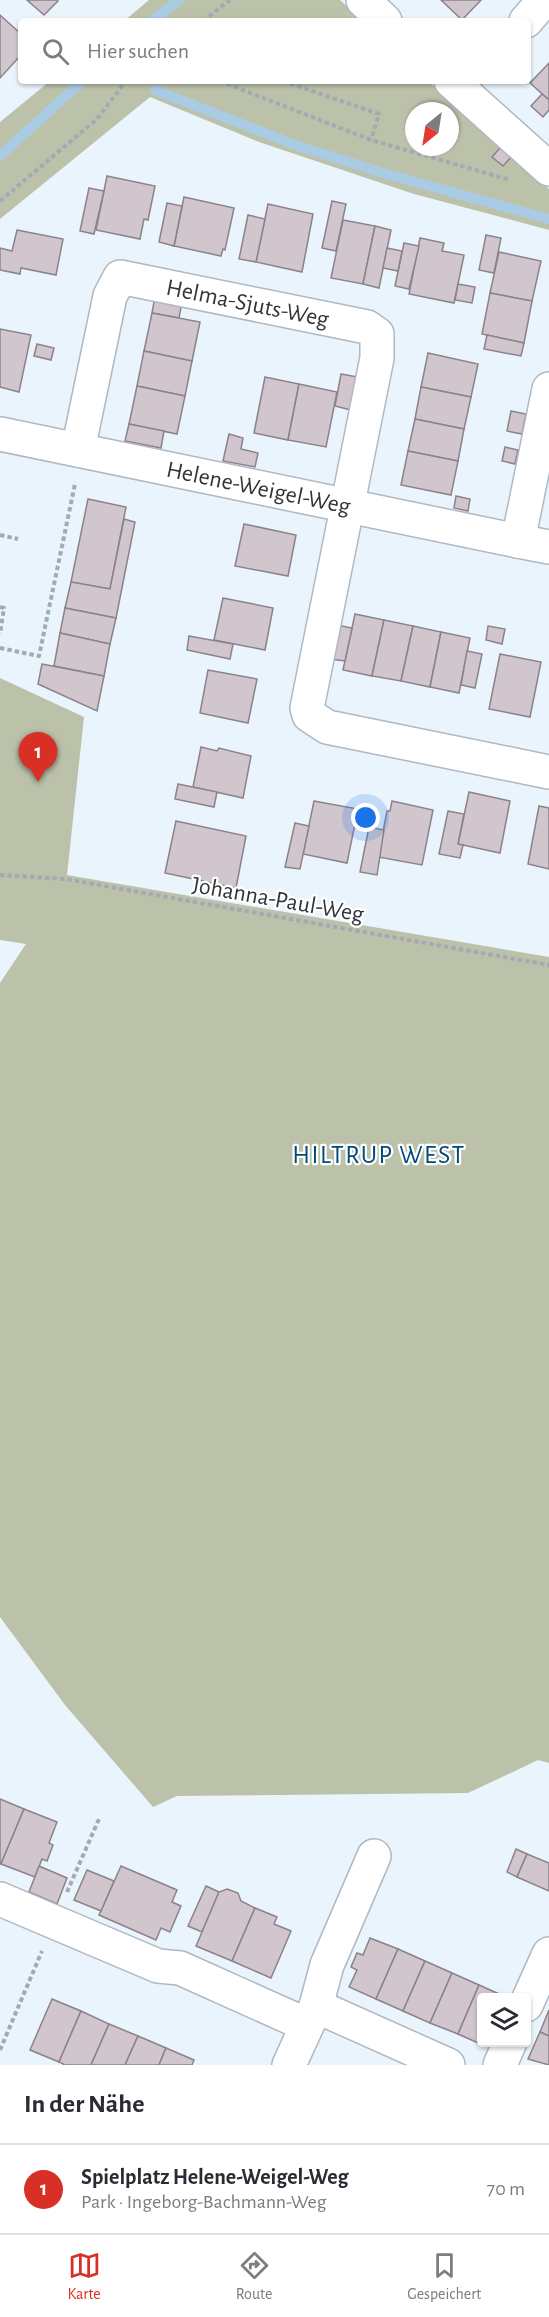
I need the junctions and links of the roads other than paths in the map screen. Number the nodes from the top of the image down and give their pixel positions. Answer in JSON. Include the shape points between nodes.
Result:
{"nodes":[{"id":1,"x":363,"y":0,"type":"edge"},
{"id":2,"x":544,"y":0,"type":"edge"},
{"id":3,"x":383,"y":18,"type":"edge"},
{"id":4,"x":529,"y":18,"type":"edge"},
{"id":5,"x":462,"y":85,"type":"edge"},
{"id":6,"x":549,"y":169,"type":"edge"},
{"id":7,"x":549,"y":389,"type":"edge"},
{"id":8,"x":0,"y":434,"type":"edge"},
{"id":9,"x":80,"y":450,"type":"junction"},
{"id":10,"x":348,"y":506,"type":"junction"},
{"id":11,"x":533,"y":544,"type":"edge"},
{"id":12,"x":549,"y":772,"type":"edge"},
{"id":13,"x":375,"y":1856,"type":"dead end"},
{"id":14,"x":0,"y":1899,"type":"edge"},
{"id":15,"x":549,"y":1954,"type":"edge"},
{"id":16,"x":531,"y":1994,"type":"edge"},
{"id":17,"x":312,"y":2016,"type":"junction"},
{"id":18,"x":508,"y":2047,"type":"edge"},
{"id":19,"x":289,"y":2065,"type":"edge"},
{"id":20,"x":448,"y":2065,"type":"edge"},
{"id":21,"x":500,"y":2065,"type":"edge"}],
"edges":[{"from":1,"to":3,"type":"street"},
{"from":2,"to":4,"type":"street"},
{"from":5,"to":6,"type":"street"},
{"from":7,"to":11,"type":"street","name":"Helene-Weigel-Weg"},
{"from":8,"to":9,"type":"street","name":"Helene-Weigel-Weg"},
{"from":9,"to":10,"type":"street","name":"Helene-Weigel-Weg"},
{"from":9,"to":10,"type":"street","name":"Helma-Sjuts-Weg","via":[[110,296],[120,277],[326,317],[367,327],[376,334],[379,346]]},
{"from":10,"to":11,"type":"street","name":"Helene-Weigel-Weg"},
{"from":10,"to":12,"type":"street","via":[[307,708],[309,716],[327,727]]},
{"from":13,"to":17,"type":"street","via":[[327,1965]]},
{"from":14,"to":17,"type":"street","via":[[158,1966],[180,1968]]},
{"from":15,"to":16,"type":"street"},
{"from":17,"to":19,"type":"street"},
{"from":17,"to":20,"type":"street"},
{"from":18,"to":21,"type":"street"}]}
